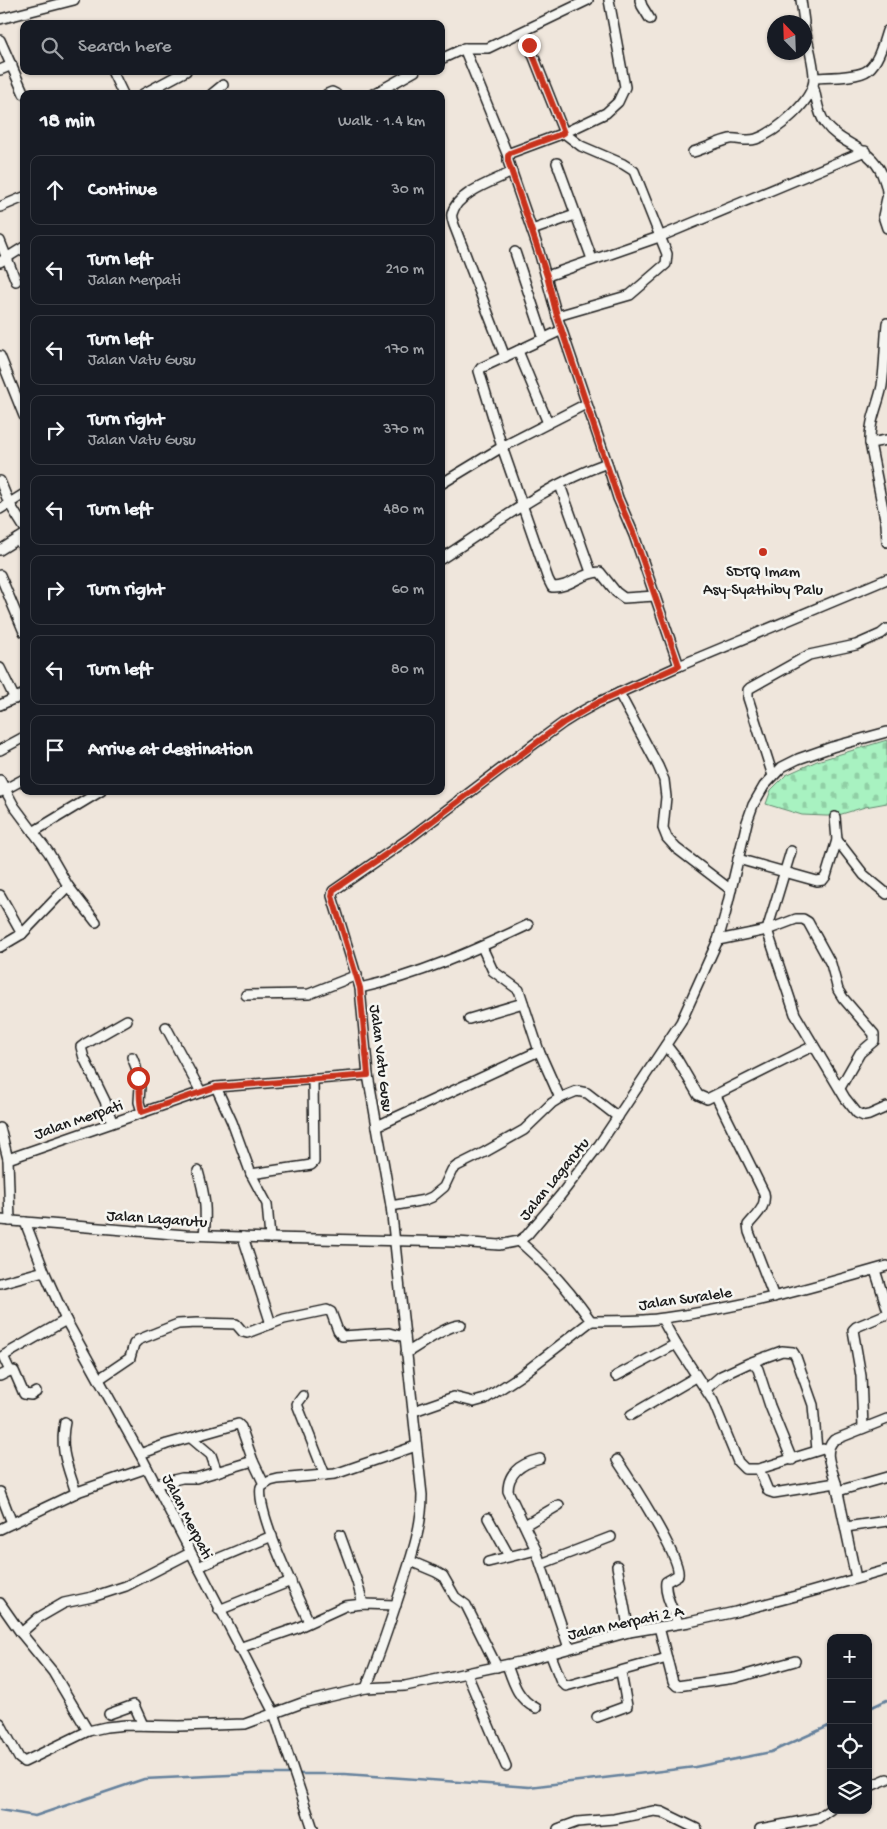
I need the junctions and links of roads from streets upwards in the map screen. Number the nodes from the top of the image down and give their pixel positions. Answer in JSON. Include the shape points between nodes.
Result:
{"nodes":[{"id":1,"x":74,"y":0,"type":"edge"},
{"id":2,"x":588,"y":0,"type":"edge"},
{"id":3,"x":609,"y":0,"type":"edge"},
{"id":4,"x":640,"y":0,"type":"edge"},
{"id":5,"x":801,"y":0,"type":"edge"},
{"id":6,"x":803,"y":15,"type":"edge"},
{"id":7,"x":0,"y":19,"type":"edge"},
{"id":8,"x":650,"y":19,"type":"dead end"},
{"id":9,"x":887,"y":31,"type":"edge"},
{"id":10,"x":524,"y":32,"type":"junction"},
{"id":11,"x":0,"y":40,"type":"edge"},
{"id":12,"x":464,"y":48,"type":"junction"},
{"id":13,"x":445,"y":57,"type":"edge"},
{"id":14,"x":810,"y":60,"type":"edge"},
{"id":15,"x":12,"y":65,"type":"junction"},
{"id":16,"x":0,"y":70,"type":"edge"},
{"id":17,"x":114,"y":75,"type":"edge"},
{"id":18,"x":179,"y":75,"type":"edge"},
{"id":19,"x":408,"y":75,"type":"edge"},
{"id":20,"x":813,"y":82,"type":"junction"},
{"id":21,"x":223,"y":85,"type":"dead end"},
{"id":22,"x":22,"y":90,"type":"edge"},
{"id":23,"x":121,"y":90,"type":"edge"},
{"id":24,"x":150,"y":90,"type":"edge"},
{"id":25,"x":217,"y":90,"type":"edge"},
{"id":26,"x":381,"y":90,"type":"edge"},
{"id":27,"x":564,"y":133,"type":"junction"},
{"id":28,"x":865,"y":151,"type":"junction"},
{"id":29,"x":694,"y":152,"type":"dead end"},
{"id":30,"x":508,"y":156,"type":"junction"},
{"id":31,"x":556,"y":162,"type":"dead end"},
{"id":32,"x":512,"y":172,"type":"junction"},
{"id":33,"x":887,"y":193,"type":"edge"},
{"id":34,"x":887,"y":198,"type":"edge"},
{"id":35,"x":20,"y":199,"type":"edge"},
{"id":36,"x":0,"y":207,"type":"edge"},
{"id":37,"x":576,"y":215,"type":"junction"},
{"id":38,"x":887,"y":228,"type":"edge"},
{"id":39,"x":532,"y":230,"type":"junction"},
{"id":40,"x":659,"y":237,"type":"junction"},
{"id":41,"x":0,"y":241,"type":"edge"},
{"id":42,"x":20,"y":250,"type":"edge"},
{"id":43,"x":515,"y":252,"type":"dead end"},
{"id":44,"x":592,"y":259,"type":"junction"},
{"id":45,"x":4,"y":260,"type":"edge"},
{"id":46,"x":547,"y":276,"type":"junction"},
{"id":47,"x":16,"y":280,"type":"dead end"},
{"id":48,"x":557,"y":316,"type":"junction"},
{"id":49,"x":887,"y":323,"type":"edge"},
{"id":50,"x":562,"y":330,"type":"junction"},
{"id":51,"x":544,"y":339,"type":"junction"},
{"id":52,"x":518,"y":351,"type":"junction"},
{"id":53,"x":0,"y":356,"type":"edge"},
{"id":54,"x":505,"y":357,"type":"junction"},
{"id":55,"x":886,"y":358,"type":"edge"},
{"id":56,"x":884,"y":394,"type":"edge"},
{"id":57,"x":586,"y":404,"type":"junction"},
{"id":58,"x":20,"y":406,"type":"edge"},
{"id":59,"x":548,"y":423,"type":"junction"},
{"id":60,"x":887,"y":440,"type":"edge"},
{"id":61,"x":870,"y":443,"type":"junction"},
{"id":62,"x":502,"y":447,"type":"junction"},
{"id":63,"x":607,"y":463,"type":"junction"},
{"id":64,"x":0,"y":480,"type":"edge"},
{"id":65,"x":445,"y":482,"type":"edge"},
{"id":66,"x":560,"y":485,"type":"junction"},
{"id":67,"x":20,"y":496,"type":"edge"},
{"id":68,"x":9,"y":503,"type":"junction"},
{"id":69,"x":522,"y":507,"type":"junction"},
{"id":70,"x":0,"y":509,"type":"edge"},
{"id":71,"x":20,"y":521,"type":"edge"},
{"id":72,"x":20,"y":538,"type":"edge"},
{"id":73,"x":887,"y":542,"type":"edge"},
{"id":74,"x":0,"y":550,"type":"edge"},
{"id":75,"x":445,"y":556,"type":"edge"},
{"id":76,"x":591,"y":572,"type":"junction"},
{"id":77,"x":0,"y":575,"type":"edge"},
{"id":78,"x":887,"y":579,"type":"edge"},
{"id":79,"x":655,"y":596,"type":"junction"},
{"id":80,"x":20,"y":622,"type":"edge"},
{"id":81,"x":887,"y":629,"type":"edge"},
{"id":82,"x":679,"y":666,"type":"junction"},
{"id":83,"x":0,"y":668,"type":"edge"},
{"id":84,"x":619,"y":693,"type":"junction"},
{"id":85,"x":20,"y":696,"type":"edge"},
{"id":86,"x":15,"y":699,"type":"junction"},
{"id":87,"x":0,"y":705,"type":"edge"},
{"id":88,"x":887,"y":732,"type":"edge"},
{"id":89,"x":20,"y":739,"type":"edge"},
{"id":90,"x":0,"y":750,"type":"edge"},
{"id":91,"x":773,"y":776,"type":"junction"},
{"id":92,"x":0,"y":780,"type":"edge"},
{"id":93,"x":20,"y":781,"type":"edge"},
{"id":94,"x":2,"y":791,"type":"edge"},
{"id":95,"x":94,"y":795,"type":"edge"},
{"id":96,"x":835,"y":817,"type":"dead end"},
{"id":97,"x":33,"y":832,"type":"junction"},
{"id":98,"x":837,"y":840,"type":"junction"},
{"id":99,"x":791,"y":850,"type":"dead end"},
{"id":100,"x":738,"y":859,"type":"junction"},
{"id":101,"x":784,"y":872,"type":"junction"},
{"id":102,"x":68,"y":886,"type":"junction"},
{"id":103,"x":731,"y":890,"type":"junction"},
{"id":104,"x":887,"y":894,"type":"edge"},
{"id":105,"x":0,"y":895,"type":"edge"},
{"id":106,"x":96,"y":922,"type":"dead end"},
{"id":107,"x":528,"y":926,"type":"dead end"},
{"id":108,"x":767,"y":930,"type":"junction"},
{"id":109,"x":22,"y":934,"type":"junction"},
{"id":110,"x":718,"y":940,"type":"junction"},
{"id":111,"x":0,"y":947,"type":"edge"},
{"id":112,"x":482,"y":947,"type":"junction"},
{"id":113,"x":357,"y":975,"type":"junction"},
{"id":114,"x":360,"y":988,"type":"junction"},
{"id":115,"x":246,"y":995,"type":"dead end"},
{"id":116,"x":523,"y":1004,"type":"junction"},
{"id":117,"x":469,"y":1019,"type":"dead end"},
{"id":118,"x":127,"y":1020,"type":"dead end"},
{"id":119,"x":166,"y":1027,"type":"dead end"},
{"id":120,"x":666,"y":1044,"type":"junction"},
{"id":121,"x":813,"y":1046,"type":"junction"},
{"id":122,"x":539,"y":1051,"type":"junction"},
{"id":123,"x":132,"y":1057,"type":"dead end"},
{"id":124,"x":368,"y":1075,"type":"junction"},
{"id":125,"x":313,"y":1079,"type":"junction"},
{"id":126,"x":216,"y":1087,"type":"junction"},
{"id":127,"x":840,"y":1088,"type":"junction"},
{"id":128,"x":200,"y":1092,"type":"junction"},
{"id":129,"x":716,"y":1096,"type":"junction"},
{"id":130,"x":560,"y":1098,"type":"junction"},
{"id":131,"x":887,"y":1107,"type":"edge"},
{"id":132,"x":142,"y":1112,"type":"junction"},
{"id":133,"x":618,"y":1116,"type":"junction"},
{"id":134,"x":112,"y":1122,"type":"junction"},
{"id":135,"x":377,"y":1126,"type":"junction"},
{"id":136,"x":0,"y":1128,"type":"edge"},
{"id":137,"x":8,"y":1159,"type":"junction"},
{"id":138,"x":198,"y":1171,"type":"dead end"},
{"id":139,"x":251,"y":1174,"type":"junction"},
{"id":140,"x":391,"y":1206,"type":"junction"},
{"id":141,"x":5,"y":1221,"type":"edge"},
{"id":142,"x":25,"y":1222,"type":"junction"},
{"id":143,"x":204,"y":1235,"type":"junction"},
{"id":144,"x":244,"y":1237,"type":"junction"},
{"id":145,"x":270,"y":1238,"type":"junction"},
{"id":146,"x":520,"y":1240,"type":"junction"},
{"id":147,"x":394,"y":1241,"type":"junction"},
{"id":148,"x":887,"y":1266,"type":"edge"},
{"id":149,"x":875,"y":1270,"type":"junction"},
{"id":150,"x":44,"y":1271,"type":"junction"},
{"id":151,"x":0,"y":1283,"type":"edge"},
{"id":152,"x":774,"y":1297,"type":"junction"},
{"id":153,"x":887,"y":1308,"type":"edge"},
{"id":154,"x":887,"y":1314,"type":"edge"},
{"id":155,"x":662,"y":1319,"type":"junction"},
{"id":156,"x":66,"y":1320,"type":"junction"},
{"id":157,"x":591,"y":1322,"type":"junction"},
{"id":158,"x":270,"y":1324,"type":"junction"},
{"id":159,"x":461,"y":1325,"type":"dead end"},
{"id":160,"x":405,"y":1337,"type":"junction"},
{"id":161,"x":676,"y":1344,"type":"junction"},
{"id":162,"x":406,"y":1353,"type":"junction"},
{"id":163,"x":2,"y":1357,"type":"edge"},
{"id":164,"x":752,"y":1362,"type":"junction"},
{"id":165,"x":10,"y":1371,"type":"junction"},
{"id":166,"x":0,"y":1376,"type":"edge"},
{"id":167,"x":616,"y":1376,"type":"dead end"},
{"id":168,"x":696,"y":1377,"type":"junction"},
{"id":169,"x":99,"y":1379,"type":"junction"},
{"id":170,"x":706,"y":1389,"type":"junction"},
{"id":171,"x":36,"y":1392,"type":"dead end"},
{"id":172,"x":303,"y":1396,"type":"dead end"},
{"id":173,"x":414,"y":1411,"type":"junction"},
{"id":174,"x":631,"y":1415,"type":"dead end"},
{"id":175,"x":887,"y":1419,"type":"edge"},
{"id":176,"x":66,"y":1422,"type":"dead end"},
{"id":177,"x":864,"y":1428,"type":"junction"},
{"id":178,"x":191,"y":1438,"type":"junction"},
{"id":179,"x":416,"y":1446,"type":"junction"},
{"id":180,"x":827,"y":1449,"type":"junction"},
{"id":181,"x":817,"y":1450,"type":"junction"},
{"id":182,"x":140,"y":1454,"type":"junction"},
{"id":183,"x":540,"y":1458,"type":"dead end"},
{"id":184,"x":617,"y":1460,"type":"dead end"},
{"id":185,"x":792,"y":1460,"type":"junction"},
{"id":186,"x":253,"y":1461,"type":"junction"},
{"id":187,"x":147,"y":1468,"type":"junction"},
{"id":188,"x":759,"y":1470,"type":"junction"},
{"id":189,"x":217,"y":1472,"type":"junction"},
{"id":190,"x":325,"y":1475,"type":"junction"},
{"id":191,"x":887,"y":1477,"type":"edge"},
{"id":192,"x":156,"y":1484,"type":"junction"},
{"id":193,"x":264,"y":1484,"type":"junction"},
{"id":194,"x":837,"y":1487,"type":"junction"},
{"id":195,"x":0,"y":1492,"type":"edge"},
{"id":196,"x":76,"y":1493,"type":"junction"},
{"id":197,"x":559,"y":1505,"type":"dead end"},
{"id":198,"x":488,"y":1518,"type":"dead end"},
{"id":199,"x":887,"y":1521,"type":"edge"},
{"id":200,"x":12,"y":1523,"type":"junction"},
{"id":201,"x":525,"y":1526,"type":"junction"},
{"id":202,"x":846,"y":1528,"type":"junction"},
{"id":203,"x":0,"y":1529,"type":"edge"},
{"id":204,"x":340,"y":1535,"type":"dead end"},
{"id":205,"x":272,"y":1536,"type":"junction"},
{"id":206,"x":611,"y":1537,"type":"dead end"},
{"id":207,"x":536,"y":1550,"type":"junction"},
{"id":208,"x":190,"y":1553,"type":"junction"},
{"id":209,"x":509,"y":1556,"type":"junction"},
{"id":210,"x":410,"y":1562,"type":"junction"},
{"id":211,"x":488,"y":1562,"type":"dead end"},
{"id":212,"x":541,"y":1564,"type":"junction"},
{"id":213,"x":617,"y":1566,"type":"dead end"},
{"id":214,"x":198,"y":1567,"type":"junction"},
{"id":215,"x":887,"y":1570,"type":"edge"},
{"id":216,"x":856,"y":1578,"type":"junction"},
{"id":217,"x":291,"y":1581,"type":"junction"},
{"id":218,"x":0,"y":1603,"type":"edge"},
{"id":219,"x":363,"y":1604,"type":"junction"},
{"id":220,"x":396,"y":1605,"type":"junction"},
{"id":221,"x":219,"y":1610,"type":"junction"},
{"id":222,"x":309,"y":1622,"type":"junction"},
{"id":223,"x":678,"y":1623,"type":"junction"},
{"id":224,"x":659,"y":1627,"type":"junction"},
{"id":225,"x":629,"y":1632,"type":"junction"},
{"id":226,"x":21,"y":1633,"type":"junction"},
{"id":227,"x":239,"y":1648,"type":"junction"},
{"id":228,"x":569,"y":1648,"type":"junction"},
{"id":229,"x":550,"y":1653,"type":"junction"},
{"id":230,"x":667,"y":1658,"type":"junction"},
{"id":231,"x":795,"y":1661,"type":"dead end"},
{"id":232,"x":507,"y":1665,"type":"junction"},
{"id":233,"x":497,"y":1667,"type":"junction"},
{"id":234,"x":621,"y":1672,"type":"junction"},
{"id":235,"x":467,"y":1674,"type":"junction"},
{"id":236,"x":366,"y":1688,"type":"junction"},
{"id":237,"x":536,"y":1708,"type":"dead end"},
{"id":238,"x":274,"y":1713,"type":"junction"},
{"id":239,"x":109,"y":1714,"type":"dead end"},
{"id":240,"x":597,"y":1717,"type":"dead end"},
{"id":241,"x":0,"y":1723,"type":"edge"},
{"id":242,"x":143,"y":1724,"type":"junction"},
{"id":243,"x":88,"y":1731,"type":"junction"},
{"id":244,"x":506,"y":1766,"type":"dead end"},
{"id":245,"x":887,"y":1779,"type":"edge"},
{"id":246,"x":872,"y":1785,"type":"edge"},
{"id":247,"x":827,"y":1812,"type":"edge"},
{"id":248,"x":564,"y":1828,"type":"edge"},
{"id":249,"x":313,"y":1829,"type":"edge"},
{"id":250,"x":697,"y":1829,"type":"edge"},
{"id":251,"x":760,"y":1829,"type":"edge"}],
"edges":[{"from":1,"to":7,"type":"street"},
{"from":2,"to":10,"type":"street"},
{"from":3,"to":27,"type":"street","via":[[625,87],[618,102],[606,113]]},
{"from":4,"to":8,"type":"street"},
{"from":5,"to":6,"type":"street"},
{"from":9,"to":20,"type":"street","via":[[868,70]]},
{"from":10,"to":12,"type":"street","via":[[488,48]]},
{"from":10,"to":27,"type":"street"},
{"from":11,"to":15,"type":"street"},
{"from":12,"to":13,"type":"street"},
{"from":12,"to":30,"type":"street"},
{"from":14,"to":20,"type":"street"},
{"from":15,"to":16,"type":"street"},
{"from":15,"to":22,"type":"street"},
{"from":17,"to":23,"type":"street"},
{"from":18,"to":24,"type":"street"},
{"from":19,"to":26,"type":"street"},
{"from":20,"to":28,"type":"street","via":[[819,112],[826,124],[856,148]]},
{"from":20,"to":29,"type":"street","via":[[804,102],[775,130],[754,140],[731,139]]},
{"from":21,"to":25,"type":"street"},
{"from":27,"to":30,"type":"street"},
{"from":27,"to":40,"type":"street","via":[[581,146],[634,171]]},
{"from":28,"to":33,"type":"street","via":[[875,161]]},
{"from":28,"to":40,"type":"street"},
{"from":30,"to":32,"type":"street"},
{"from":31,"to":37,"type":"street"},
{"from":32,"to":39,"type":"street"},
{"from":32,"to":54,"type":"street","via":[[464,196],[451,215]]},
{"from":34,"to":38,"type":"street","via":[[883,216]]},
{"from":35,"to":36,"type":"street"},
{"from":37,"to":39,"type":"street"},
{"from":37,"to":44,"type":"street"},
{"from":39,"to":46,"type":"street"},
{"from":40,"to":44,"type":"street"},
{"from":40,"to":48,"type":"street","via":[[667,254],[666,264],[634,292]]},
{"from":41,"to":45,"type":"street"},
{"from":42,"to":45,"type":"street"},
{"from":43,"to":51,"type":"street"},
{"from":44,"to":46,"type":"street"},
{"from":45,"to":47,"type":"street"},
{"from":46,"to":48,"type":"street"},
{"from":48,"to":50,"type":"street"},
{"from":49,"to":55,"type":"street"},
{"from":50,"to":51,"type":"street"},
{"from":50,"to":57,"type":"street"},
{"from":51,"to":52,"type":"street"},
{"from":52,"to":54,"type":"street"},
{"from":52,"to":59,"type":"street"},
{"from":53,"to":58,"type":"street"},
{"from":54,"to":62,"type":"street","via":[[479,371]]},
{"from":55,"to":56,"type":"street"},
{"from":56,"to":61,"type":"street","via":[[871,421]]},
{"from":57,"to":59,"type":"street"},
{"from":57,"to":63,"type":"street"},
{"from":59,"to":62,"type":"street"},
{"from":60,"to":61,"type":"street"},
{"from":61,"to":73,"type":"street"},
{"from":62,"to":65,"type":"street"},
{"from":62,"to":69,"type":"street"},
{"from":63,"to":66,"type":"street"},
{"from":63,"to":79,"type":"street"},
{"from":64,"to":68,"type":"street"},
{"from":66,"to":69,"type":"street"},
{"from":66,"to":76,"type":"street"},
{"from":67,"to":68,"type":"street"},
{"from":68,"to":70,"type":"street"},
{"from":68,"to":71,"type":"street"},
{"from":69,"to":75,"type":"street"},
{"from":69,"to":76,"type":"street","via":[[552,587],[560,587]]},
{"from":72,"to":74,"type":"street"},
{"from":76,"to":79,"type":"street","via":[[600,572],[624,598]]},
{"from":77,"to":80,"type":"street"},
{"from":78,"to":82,"type":"street","name":"Jalan Vatu Gusu"},
{"from":79,"to":82,"type":"street"},
{"from":81,"to":91,"type":"street","via":[[856,645],[809,655],[748,690]]},
{"from":82,"to":84,"type":"street","name":"Jalan Vatu Gusu"},
{"from":83,"to":86,"type":"street"},
{"from":84,"to":103,"type":"street","via":[[664,780],[663,828],[667,838]]},
{"from":84,"to":113,"type":"street","name":"Jalan Vatu Gusu","via":[[563,723],[407,840],[333,890],[336,911]]},
{"from":85,"to":86,"type":"street"},
{"from":86,"to":87,"type":"street"},
{"from":88,"to":91,"type":"street","name":"Jalan Lagarutu","via":[[798,759]]},
{"from":89,"to":90,"type":"street"},
{"from":91,"to":100,"type":"street","name":"Jalan Lagarutu","via":[[753,805]]},
{"from":92,"to":94,"type":"street"},
{"from":93,"to":94,"type":"street"},
{"from":94,"to":97,"type":"street"},
{"from":95,"to":97,"type":"street"},
{"from":96,"to":98,"type":"street"},
{"from":97,"to":102,"type":"street"},
{"from":98,"to":101,"type":"street","via":[[822,880]]},
{"from":98,"to":104,"type":"street","via":[[864,875]]},
{"from":99,"to":101,"type":"street"},
{"from":100,"to":101,"type":"street"},
{"from":100,"to":103,"type":"street","name":"Jalan Lagarutu"},
{"from":101,"to":108,"type":"street"},
{"from":102,"to":106,"type":"street"},
{"from":102,"to":109,"type":"street"},
{"from":103,"to":110,"type":"street","name":"Jalan Lagarutu"},
{"from":105,"to":109,"type":"street"},
{"from":107,"to":112,"type":"street"},
{"from":108,"to":110,"type":"street"},
{"from":108,"to":121,"type":"street","via":[[795,1014]]},
{"from":108,"to":127,"type":"street","via":[[796,919],[808,922],[831,964],[838,990],[874,1034],[874,1041],[862,1051]]},
{"from":109,"to":111,"type":"street"},
{"from":110,"to":120,"type":"street","name":"Jalan Lagarutu","via":[[687,1009]]},
{"from":112,"to":114,"type":"street","via":[[409,975]]},
{"from":112,"to":116,"type":"street","via":[[493,971],[519,990]]},
{"from":113,"to":114,"type":"street","name":"Jalan Vatu Gusu"},
{"from":113,"to":115,"type":"street","via":[[309,994]]},
{"from":114,"to":124,"type":"street","name":"Jalan Vatu Gusu"},
{"from":116,"to":117,"type":"street"},
{"from":116,"to":122,"type":"street"},
{"from":118,"to":134,"type":"street","via":[[81,1047]]},
{"from":119,"to":128,"type":"street"},
{"from":120,"to":129,"type":"street","via":[[698,1095],[707,1099]]},
{"from":120,"to":133,"type":"street","name":"Jalan Lagarutu"},
{"from":121,"to":127,"type":"street"},
{"from":121,"to":129,"type":"street"},
{"from":122,"to":130,"type":"street"},
{"from":122,"to":135,"type":"street"},
{"from":123,"to":132,"type":"street","via":[[140,1086]]},
{"from":124,"to":125,"type":"street","name":"Jalan Merpati"},
{"from":124,"to":135,"type":"street","name":"Jalan Vatu Gusu"},
{"from":125,"to":126,"type":"street","name":"Jalan Merpati"},
{"from":125,"to":139,"type":"street","via":[[314,1162]]},
{"from":126,"to":128,"type":"street","name":"Jalan Merpati"},
{"from":126,"to":139,"type":"street"},
{"from":127,"to":131,"type":"street","via":[[860,1115],[869,1115]]},
{"from":128,"to":132,"type":"street","name":"Jalan Merpati"},
{"from":129,"to":152,"type":"street","via":[[766,1199],[748,1225],[748,1232]]},
{"from":130,"to":133,"type":"street","via":[[582,1091]]},
{"from":130,"to":140,"type":"street","via":[[524,1130],[452,1170],[444,1187],[432,1197]]},
{"from":132,"to":134,"type":"street","name":"Jalan Merpati"},
{"from":133,"to":146,"type":"street","name":"Jalan Lagarutu","via":[[575,1177]]},
{"from":134,"to":137,"type":"street","name":"Jalan Merpati"},
{"from":135,"to":140,"type":"street","name":"Jalan Vatu Gusu"},
{"from":136,"to":137,"type":"street"},
{"from":137,"to":141,"type":"street"},
{"from":138,"to":143,"type":"street","via":[[206,1212]]},
{"from":139,"to":145,"type":"street","via":[[267,1204]]},
{"from":140,"to":147,"type":"street","name":"Jalan Vatu Gusu"},
{"from":141,"to":142,"type":"street","name":"Jalan Lagarutu"},
{"from":142,"to":143,"type":"street","name":"Jalan Lagarutu"},
{"from":142,"to":150,"type":"street","name":"Jalan Merpati"},
{"from":143,"to":144,"type":"street","name":"Jalan Lagarutu"},
{"from":144,"to":145,"type":"street","name":"Jalan Lagarutu"},
{"from":144,"to":158,"type":"street"},
{"from":145,"to":147,"type":"street","name":"Jalan Lagarutu"},
{"from":146,"to":147,"type":"street","name":"Jalan Lagarutu","via":[[499,1245]]},
{"from":146,"to":157,"type":"street","via":[[572,1293]]},
{"from":147,"to":160,"type":"street"},
{"from":148,"to":149,"type":"street","name":"Jalan Suralele"},
{"from":149,"to":152,"type":"street","name":"Jalan Suralele"},
{"from":149,"to":153,"type":"street"},
{"from":150,"to":151,"type":"street"},
{"from":150,"to":156,"type":"street","name":"Jalan Merpati"},
{"from":152,"to":155,"type":"street","name":"Jalan Suralele"},
{"from":154,"to":177,"type":"street","via":[[854,1330]]},
{"from":155,"to":157,"type":"street","name":"Jalan Suralele"},
{"from":155,"to":161,"type":"street"},
{"from":156,"to":163,"type":"street"},
{"from":156,"to":169,"type":"street","name":"Jalan Merpati"},
{"from":157,"to":173,"type":"street","via":[[485,1399],[474,1402],[454,1396]]},
{"from":158,"to":160,"type":"street","via":[[329,1310],[342,1336],[389,1333]]},
{"from":158,"to":169,"type":"street","via":[[247,1333],[236,1324],[197,1322],[171,1326],[138,1340],[130,1358]]},
{"from":159,"to":162,"type":"street","via":[[448,1328]]},
{"from":160,"to":162,"type":"street"},
{"from":161,"to":167,"type":"street"},
{"from":161,"to":168,"type":"street"},
{"from":162,"to":173,"type":"street"},
{"from":163,"to":165,"type":"street"},
{"from":164,"to":170,"type":"street","via":[[721,1376]]},
{"from":164,"to":181,"type":"street","via":[[782,1351],[792,1352],[796,1357],[813,1406]]},
{"from":164,"to":185,"type":"street","via":[[758,1368]]},
{"from":165,"to":166,"type":"street"},
{"from":165,"to":171,"type":"street","via":[[14,1371],[24,1394]]},
{"from":168,"to":170,"type":"street"},
{"from":168,"to":174,"type":"street"},
{"from":169,"to":182,"type":"street","name":"Jalan Merpati"},
{"from":170,"to":188,"type":"street","via":[[738,1462],[745,1469]]},
{"from":172,"to":190,"type":"street","via":[[298,1404]]},
{"from":173,"to":179,"type":"street"},
{"from":175,"to":177,"type":"street"},
{"from":176,"to":196,"type":"street","via":[[62,1450]]},
{"from":177,"to":180,"type":"street","via":[[834,1440]]},
{"from":178,"to":182,"type":"street"},
{"from":178,"to":186,"type":"street","via":[[238,1424]]},
{"from":178,"to":189,"type":"street","via":[[211,1454]]},
{"from":179,"to":190,"type":"street"},
{"from":179,"to":210,"type":"street","via":[[422,1512]]},
{"from":180,"to":181,"type":"street"},
{"from":180,"to":194,"type":"street"},
{"from":181,"to":185,"type":"street"},
{"from":182,"to":187,"type":"street","name":"Jalan Merpati"},
{"from":183,"to":201,"type":"street","via":[[522,1466],[508,1484],[508,1491]]},
{"from":184,"to":223,"type":"street","via":[[661,1532],[678,1568],[678,1575],[665,1586]]},
{"from":185,"to":188,"type":"street"},
{"from":186,"to":189,"type":"street"},
{"from":186,"to":193,"type":"street"},
{"from":187,"to":192,"type":"street","name":"Jalan Merpati"},
{"from":187,"to":196,"type":"street"},
{"from":188,"to":194,"type":"street","via":[[768,1491],[774,1494]]},
{"from":189,"to":192,"type":"street"},
{"from":190,"to":193,"type":"street","via":[[278,1479]]},
{"from":191,"to":194,"type":"street"},
{"from":192,"to":208,"type":"street","name":"Jalan Merpati"},
{"from":193,"to":205,"type":"street","via":[[260,1490],[261,1504]]},
{"from":194,"to":202,"type":"street"},
{"from":195,"to":200,"type":"street"},
{"from":196,"to":200,"type":"street"},
{"from":197,"to":201,"type":"street"},
{"from":198,"to":209,"type":"street"},
{"from":199,"to":202,"type":"street"},
{"from":200,"to":203,"type":"street"},
{"from":201,"to":207,"type":"street"},
{"from":202,"to":216,"type":"street"},
{"from":204,"to":219,"type":"street"},
{"from":205,"to":214,"type":"street"},
{"from":205,"to":217,"type":"street"},
{"from":206,"to":212,"type":"street"},
{"from":207,"to":209,"type":"street"},
{"from":207,"to":212,"type":"street"},
{"from":208,"to":214,"type":"street","name":"Jalan Merpati"},
{"from":208,"to":226,"type":"street","via":[[126,1586],[64,1603],[38,1618]]},
{"from":209,"to":211,"type":"street"},
{"from":210,"to":220,"type":"street"},
{"from":210,"to":233,"type":"street","via":[[443,1576],[455,1597],[466,1605]]},
{"from":212,"to":228,"type":"street"},
{"from":213,"to":225,"type":"street"},
{"from":214,"to":221,"type":"street","name":"Jalan Merpati"},
{"from":215,"to":216,"type":"street","name":"Jalan Merpati 2 A"},
{"from":216,"to":223,"type":"street","name":"Jalan Merpati 2 A","via":[[754,1607]]},
{"from":217,"to":221,"type":"street"},
{"from":217,"to":222,"type":"street"},
{"from":218,"to":226,"type":"street"},
{"from":219,"to":220,"type":"street"},
{"from":219,"to":222,"type":"street","via":[[346,1606]]},
{"from":220,"to":236,"type":"street"},
{"from":221,"to":227,"type":"street","name":"Jalan Merpati"},
{"from":222,"to":227,"type":"street"},
{"from":223,"to":224,"type":"street","name":"Jalan Merpati 2 A"},
{"from":224,"to":225,"type":"street","name":"Jalan Merpati 2 A"},
{"from":224,"to":230,"type":"street"},
{"from":225,"to":228,"type":"street","name":"Jalan Merpati 2 A"},
{"from":226,"to":243,"type":"street","via":[[53,1672]]},
{"from":227,"to":238,"type":"street","name":"Jalan Merpati"},
{"from":228,"to":229,"type":"street","name":"Jalan Merpati 2 A"},
{"from":229,"to":232,"type":"street","name":"Jalan Merpati 2 A"},
{"from":229,"to":234,"type":"street","via":[[564,1685]]},
{"from":230,"to":231,"type":"street","via":[[674,1684],[680,1686],[735,1678]]},
{"from":230,"to":234,"type":"street"},
{"from":232,"to":233,"type":"street","name":"Jalan Merpati 2 A"},
{"from":232,"to":237,"type":"street","via":[[521,1697]]},
{"from":233,"to":235,"type":"street","name":"Jalan Merpati 2 A"},
{"from":234,"to":240,"type":"street","via":[[627,1706]]},
{"from":235,"to":236,"type":"street","name":"Jalan Merpati 2 A","via":[[405,1686]]},
{"from":235,"to":244,"type":"street"},
{"from":236,"to":238,"type":"street","name":"Jalan Merpati 2 A"},
{"from":238,"to":242,"type":"street","name":"Jalan Merpati 2 A","via":[[245,1724]]},
{"from":238,"to":249,"type":"street","name":"Jalan Merpati"},
{"from":239,"to":242,"type":"street","via":[[134,1705]]},
{"from":241,"to":243,"type":"street","name":"Jalan Merpati 2 A","via":[[22,1762]]},
{"from":242,"to":243,"type":"street","name":"Jalan Merpati 2 A"},
{"from":245,"to":246,"type":"street"},
{"from":247,"to":251,"type":"street","via":[[818,1818]]},
{"from":248,"to":250,"type":"street","via":[[585,1821],[614,1820],[654,1811]]}]}
